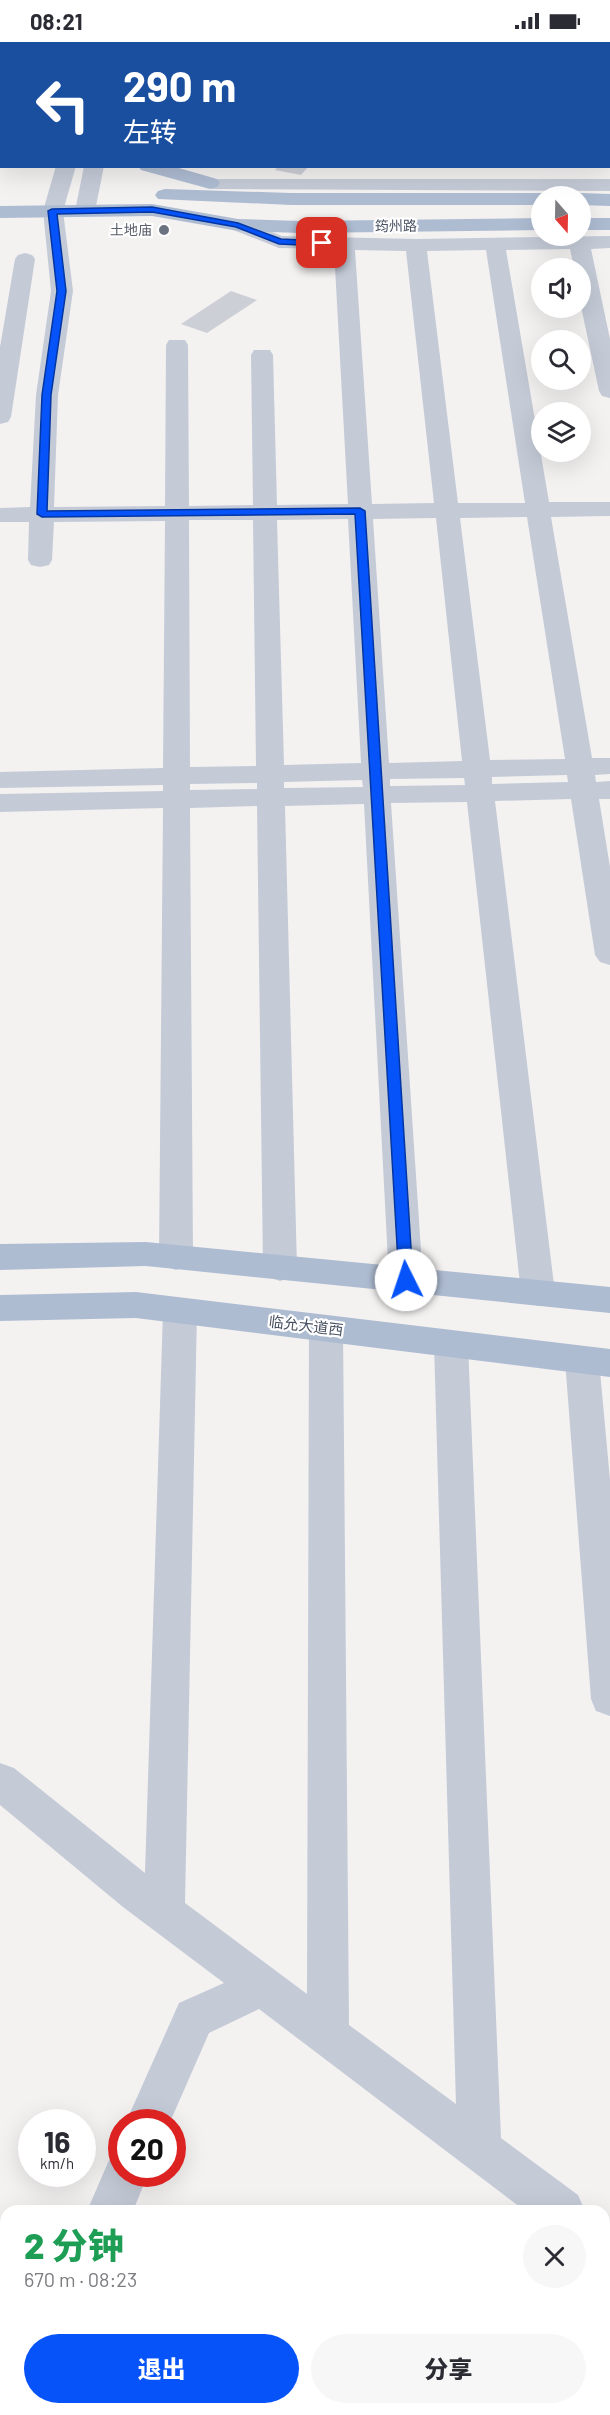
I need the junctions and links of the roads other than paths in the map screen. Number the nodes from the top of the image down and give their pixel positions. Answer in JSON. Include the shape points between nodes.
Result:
{"nodes":[{"id":1,"x":65,"y":168,"type":"edge"},
{"id":2,"x":94,"y":168,"type":"edge"},
{"id":3,"x":155,"y":168,"type":"edge"},
{"id":4,"x":383,"y":168,"type":"edge"},
{"id":5,"x":610,"y":184,"type":"edge"},
{"id":6,"x":219,"y":185,"type":"junction"},
{"id":7,"x":362,"y":185,"type":"junction"},
{"id":8,"x":50,"y":198,"type":"junction"},
{"id":9,"x":291,"y":199,"type":"junction"},
{"id":10,"x":531,"y":199,"type":"edge"},
{"id":11,"x":591,"y":200,"type":"edge"},
{"id":12,"x":610,"y":200,"type":"edge"},
{"id":13,"x":87,"y":202,"type":"junction"},
{"id":14,"x":0,"y":212,"type":"edge"},
{"id":15,"x":531,"y":224,"type":"edge"},
{"id":16,"x":610,"y":224,"type":"edge"},
{"id":17,"x":238,"y":225,"type":"junction"},
{"id":18,"x":591,"y":230,"type":"edge"},
{"id":19,"x":591,"y":237,"type":"edge"},
{"id":20,"x":531,"y":240,"type":"edge"},
{"id":21,"x":610,"y":242,"type":"edge"},
{"id":22,"x":344,"y":244,"type":"junction"},
{"id":23,"x":495,"y":244,"type":"junction"},
{"id":24,"x":416,"y":245,"type":"junction"},
{"id":25,"x":582,"y":246,"type":"edge"},
{"id":26,"x":62,"y":291,"type":"junction"},
{"id":27,"x":177,"y":345,"type":"dead end"},
{"id":28,"x":262,"y":355,"type":"dead end"},
{"id":29,"x":610,"y":391,"type":"edge"},
{"id":30,"x":0,"y":417,"type":"edge"},
{"id":31,"x":610,"y":508,"type":"edge"},
{"id":32,"x":538,"y":509,"type":"junction"},
{"id":33,"x":447,"y":510,"type":"junction"},
{"id":34,"x":360,"y":511,"type":"junction"},
{"id":35,"x":265,"y":512,"type":"junction"},
{"id":36,"x":177,"y":513,"type":"junction"},
{"id":37,"x":0,"y":514,"type":"edge"},
{"id":38,"x":42,"y":514,"type":"junction"},
{"id":39,"x":40,"y":560,"type":"dead end"},
{"id":40,"x":610,"y":766,"type":"edge"},
{"id":41,"x":0,"y":780,"type":"edge"},
{"id":42,"x":479,"y":781,"type":"junction"},
{"id":43,"x":591,"y":782,"type":"edge"},
{"id":44,"x":376,"y":783,"type":"junction"},
{"id":45,"x":271,"y":785,"type":"junction"},
{"id":46,"x":176,"y":787,"type":"junction"},
{"id":47,"x":0,"y":803,"type":"edge"},
{"id":48,"x":610,"y":955,"type":"edge"},
{"id":49,"x":0,"y":1257,"type":"edge"},
{"id":50,"x":176,"y":1257,"type":"junction"},
{"id":51,"x":280,"y":1268,"type":"junction"},
{"id":52,"x":406,"y":1280,"type":"junction"},
{"id":53,"x":538,"y":1293,"type":"junction"},
{"id":54,"x":610,"y":1300,"type":"edge"},
{"id":55,"x":0,"y":1308,"type":"edge"},
{"id":56,"x":180,"y":1311,"type":"junction"},
{"id":57,"x":326,"y":1328,"type":"junction"},
{"id":58,"x":451,"y":1344,"type":"junction"},
{"id":59,"x":596,"y":1361,"type":"edge"},
{"id":60,"x":610,"y":1699,"type":"edge"},
{"id":61,"x":0,"y":1781,"type":"edge"},
{"id":62,"x":164,"y":1913,"type":"junction"},
{"id":63,"x":261,"y":1987,"type":"junction"},
{"id":64,"x":328,"y":2038,"type":"junction"},
{"id":65,"x":154,"y":2109,"type":"edge"},
{"id":66,"x":479,"y":2149,"type":"junction"},
{"id":67,"x":120,"y":2187,"type":"edge"},
{"id":68,"x":113,"y":2205,"type":"edge"},
{"id":69,"x":554,"y":2205,"type":"edge"}],
"edges":[{"from":1,"to":8,"type":"street"},
{"from":2,"to":13,"type":"street"},
{"from":3,"to":6,"type":"main road"},
{"from":4,"to":7,"type":"street"},
{"from":5,"to":7,"type":"street"},
{"from":6,"to":7,"type":"street"},
{"from":6,"to":9,"type":"main road"},
{"from":8,"to":13,"type":"main road","name":"筠州路"},
{"from":8,"to":14,"type":"main road","name":"筠州路"},
{"from":8,"to":26,"type":"street"},
{"from":9,"to":10,"type":"main road","name":"筠州路"},
{"from":9,"to":13,"type":"main road","name":"筠州路"},
{"from":11,"to":12,"type":"main road"},
{"from":13,"to":17,"type":"main road","name":"筠州路"},
{"from":15,"to":17,"type":"main road","name":"筠州路"},
{"from":16,"to":18,"type":"main road"},
{"from":17,"to":22,"type":"street","via":[[279,242]]},
{"from":19,"to":21,"type":"street"},
{"from":20,"to":23,"type":"street"},
{"from":22,"to":24,"type":"street"},
{"from":22,"to":34,"type":"street"},
{"from":23,"to":24,"type":"street"},
{"from":23,"to":32,"type":"street"},
{"from":24,"to":33,"type":"street"},
{"from":25,"to":29,"type":"street"},
{"from":26,"to":30,"type":"street","via":[[16,254]]},
{"from":26,"to":38,"type":"street","via":[[47,395]]},
{"from":27,"to":36,"type":"street"},
{"from":28,"to":35,"type":"street"},
{"from":31,"to":32,"type":"street"},
{"from":32,"to":33,"type":"street"},
{"from":32,"to":43,"type":"street"},
{"from":33,"to":34,"type":"street"},
{"from":33,"to":42,"type":"street"},
{"from":34,"to":35,"type":"street"},
{"from":34,"to":44,"type":"street"},
{"from":35,"to":36,"type":"street"},
{"from":35,"to":45,"type":"street"},
{"from":36,"to":38,"type":"street"},
{"from":36,"to":46,"type":"street"},
{"from":37,"to":38,"type":"street"},
{"from":38,"to":39,"type":"street"},
{"from":40,"to":43,"type":"street"},
{"from":41,"to":46,"type":"street"},
{"from":42,"to":43,"type":"street"},
{"from":42,"to":44,"type":"street"},
{"from":42,"to":53,"type":"street"},
{"from":43,"to":48,"type":"street"},
{"from":44,"to":45,"type":"street"},
{"from":44,"to":52,"type":"street"},
{"from":45,"to":46,"type":"street"},
{"from":45,"to":51,"type":"street"},
{"from":46,"to":47,"type":"street"},
{"from":46,"to":50,"type":"street"},
{"from":49,"to":50,"type":"main road"},
{"from":50,"to":51,"type":"main road"},
{"from":51,"to":52,"type":"main road"},
{"from":52,"to":53,"type":"main road"},
{"from":53,"to":54,"type":"main road"},
{"from":55,"to":56,"type":"main road","name":"临允大道西","via":[[136,1305]]},
{"from":56,"to":57,"type":"main road","name":"临允大道西"},
{"from":56,"to":62,"type":"street"},
{"from":57,"to":58,"type":"main road","name":"临允大道西"},
{"from":57,"to":64,"type":"street"},
{"from":58,"to":59,"type":"main road","name":"临允大道西"},
{"from":58,"to":66,"type":"street"},
{"from":59,"to":60,"type":"street"},
{"from":61,"to":62,"type":"street"},
{"from":62,"to":63,"type":"street"},
{"from":63,"to":64,"type":"street"},
{"from":63,"to":65,"type":"street","via":[[194,2018]]},
{"from":64,"to":66,"type":"street"},
{"from":66,"to":69,"type":"street"},
{"from":67,"to":68,"type":"street"}]}
